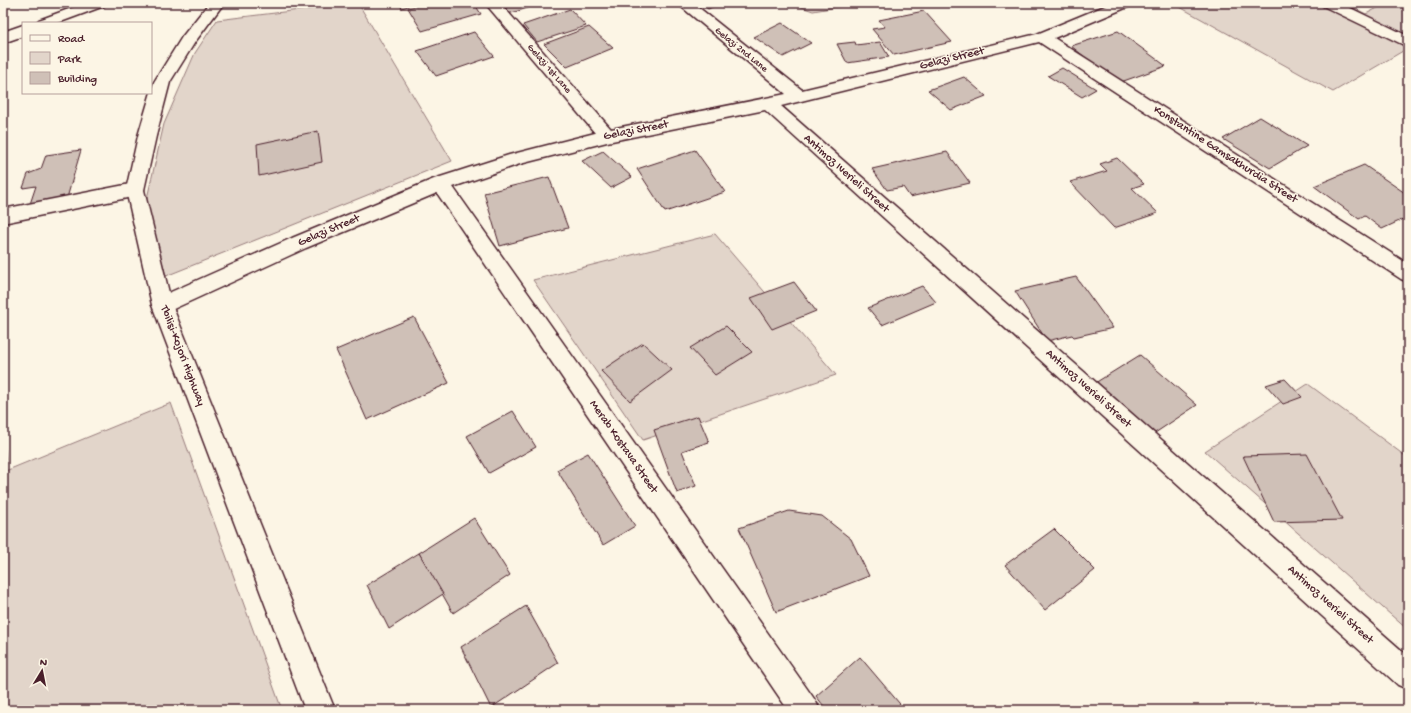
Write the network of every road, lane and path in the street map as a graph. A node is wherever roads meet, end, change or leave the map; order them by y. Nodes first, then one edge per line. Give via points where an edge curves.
1 (99, 3) edge
2 (217, 3) edge
3 (492, 3) edge
4 (684, 3) edge
5 (1126, 3) edge
6 (1328, 3) edge
7 (47, 22) edge
8 (22, 30) edge
9 (1042, 37) junction
10 (3, 38) edge
11 (1408, 42) edge
12 (798, 96) junction
13 (768, 104) junction
14 (607, 136) junction
15 (441, 184) junction
16 (135, 190) junction
17 (3, 216) edge
18 (1408, 274) edge
19 (162, 305) junction
20 (1408, 674) edge
21 (320, 710) edge
22 (805, 710) edge

1 - 7 street
2 - 16 street, Tbilisi-Kojori Highway via 188,40 162,82
3 - 14 street, Gelazi 1st Lane
4 - 12 street, Gelazi 2nd Lane
5 - 9 street, Gelazi Street
6 - 11 street
8 - 10 street
9 - 12 street, Gelazi Street
9 - 18 street, Konstantine Gamsakhurdia Street
12 - 13 street, Gelazi Street
13 - 14 street, Gelazi Street
13 - 20 street, Antimoz Iverieli Street
14 - 15 street, Gelazi Street via 515,159
15 - 19 street, Gelazi Street via 299,243
15 - 22 street, Merab Kostava Street
16 - 17 street
16 - 19 street, Tbilisi-Kojori Highway
19 - 21 street, Tbilisi-Kojori Highway

